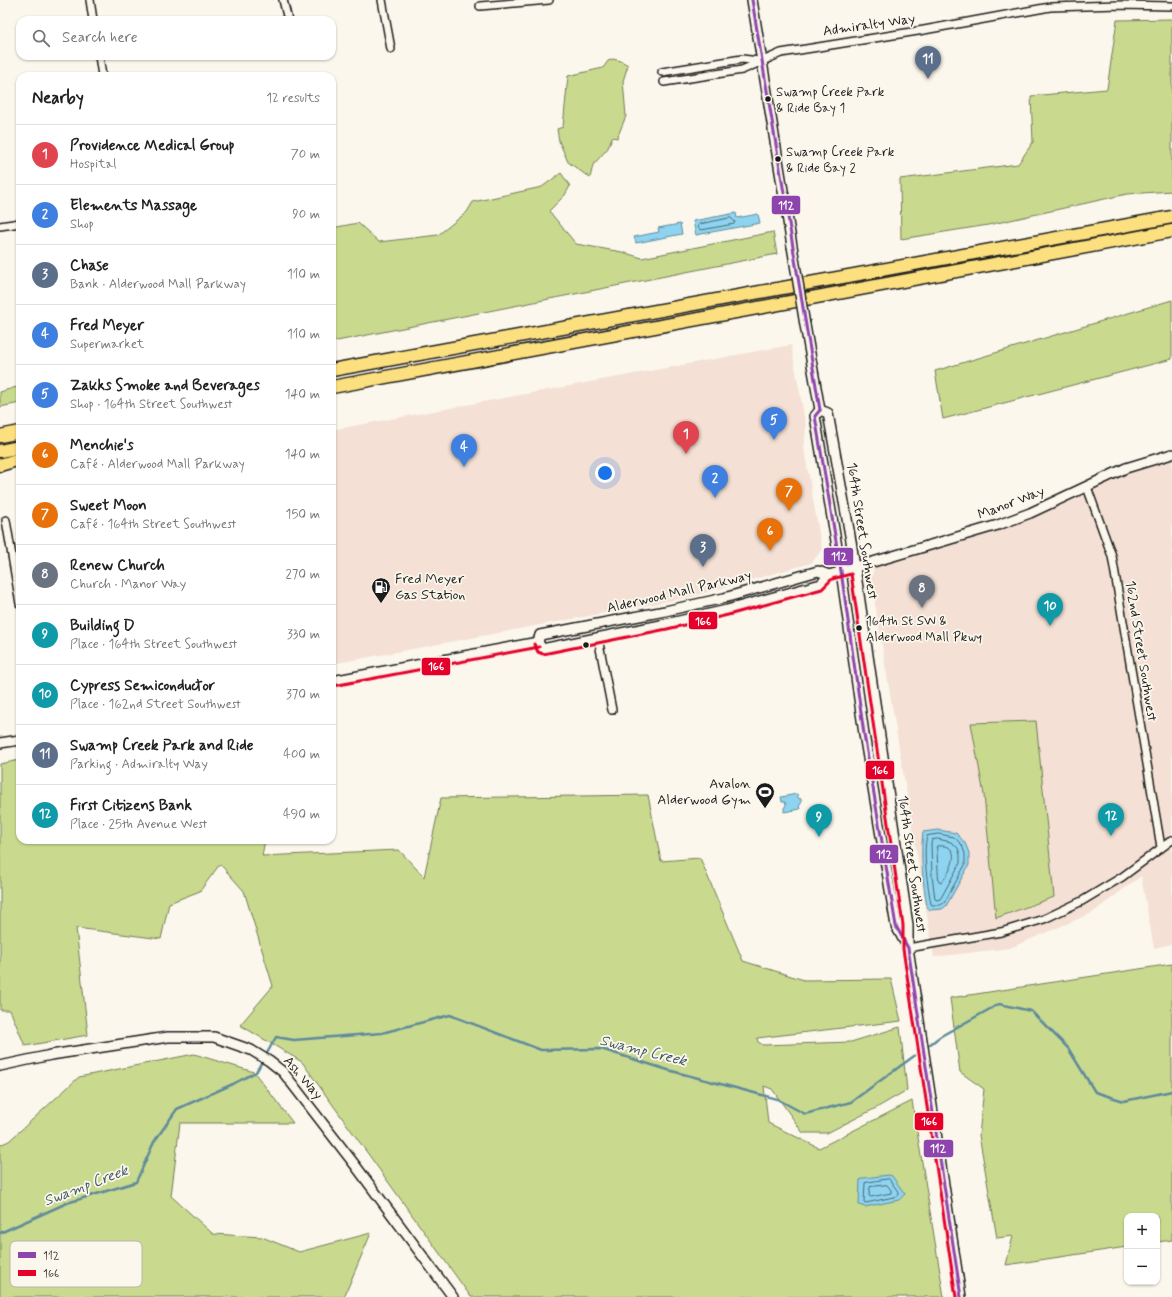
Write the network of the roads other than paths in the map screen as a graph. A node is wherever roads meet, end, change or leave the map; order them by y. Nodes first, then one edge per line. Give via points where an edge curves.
1 (90, 0) edge
2 (283, 0) edge
3 (382, 0) edge
4 (549, 0) edge
5 (752, 0) edge
6 (480, 6) dead end
7 (1172, 6) edge
8 (92, 16) edge
9 (287, 16) edge
10 (391, 49) dead end
11 (100, 60) edge
12 (762, 61) junction
13 (101, 72) edge
14 (662, 72) dead end
15 (664, 82) dead end
16 (1172, 217) edge
17 (16, 224) edge
18 (0, 226) edge
19 (1172, 231) edge
20 (336, 369) edge
21 (336, 386) edge
22 (820, 410) junction
23 (16, 433) edge
24 (0, 436) edge
25 (16, 448) edge
26 (0, 451) edge
27 (1172, 454) edge
28 (16, 460) edge
29 (0, 465) edge
30 (1087, 487) junction
31 (6, 520) dead end
32 (855, 568) junction
33 (841, 571) junction
34 (829, 575) junction
35 (16, 580) edge
36 (598, 638) junction
37 (538, 642) junction
38 (336, 680) edge
39 (612, 710) dead end
40 (16, 741) edge
41 (0, 743) edge
42 (1172, 840) edge
43 (1161, 847) junction
44 (908, 948) junction
45 (0, 1066) edge
46 (453, 1297) edge
47 (961, 1297) edge

1 - 8 street
2 - 9 street
3 - 10 street
4 - 6 street
5 - 12 main road, 164th Street Southwest
7 - 12 street, Admiralty Way via 1050,7 781,53
11 - 13 street
12 - 14 street via 742,59
12 - 15 street, Admiralty Way via 742,70
12 - 22 main road, 164th Street Southwest, bridge
16 - 20 highway
17 - 18 street
19 - 21 highway
22 - 32 main road, 164th Street Southwest via 828,413
22 - 33 main road, 164th Street Southwest via 814,416
23 - 24 highway
25 - 26 highway
27 - 30 main road, Manor Way via 1126,468
28 - 29 highway
30 - 32 main road, Manor Way via 1005,522
30 - 43 street, 162nd Street Southwest via 1112,556
31 - 35 street
32 - 33 main road, Alderwood Mall Parkway
32 - 44 main road, 164th Street Southwest via 908,925
33 - 34 main road, Alderwood Mall Parkway
33 - 44 main road, 164th Street Southwest via 864,734 896,926
34 - 36 main road, Alderwood Mall Parkway via 821,584 807,588 697,617
34 - 37 main road, Alderwood Mall Parkway via 818,571 724,598 540,635
36 - 37 main road, Alderwood Mall Parkway via 542,649
36 - 39 street
37 - 38 main road, Alderwood Mall Parkway
40 - 41 main road
42 - 43 street
43 - 44 street via 1122,877 1082,901 1044,919 1001,932
44 - 47 main road, 164th Street Southwest
45 - 46 main road, Ash Way via 51,1055 168,1037 214,1036 251,1050 283,1072

